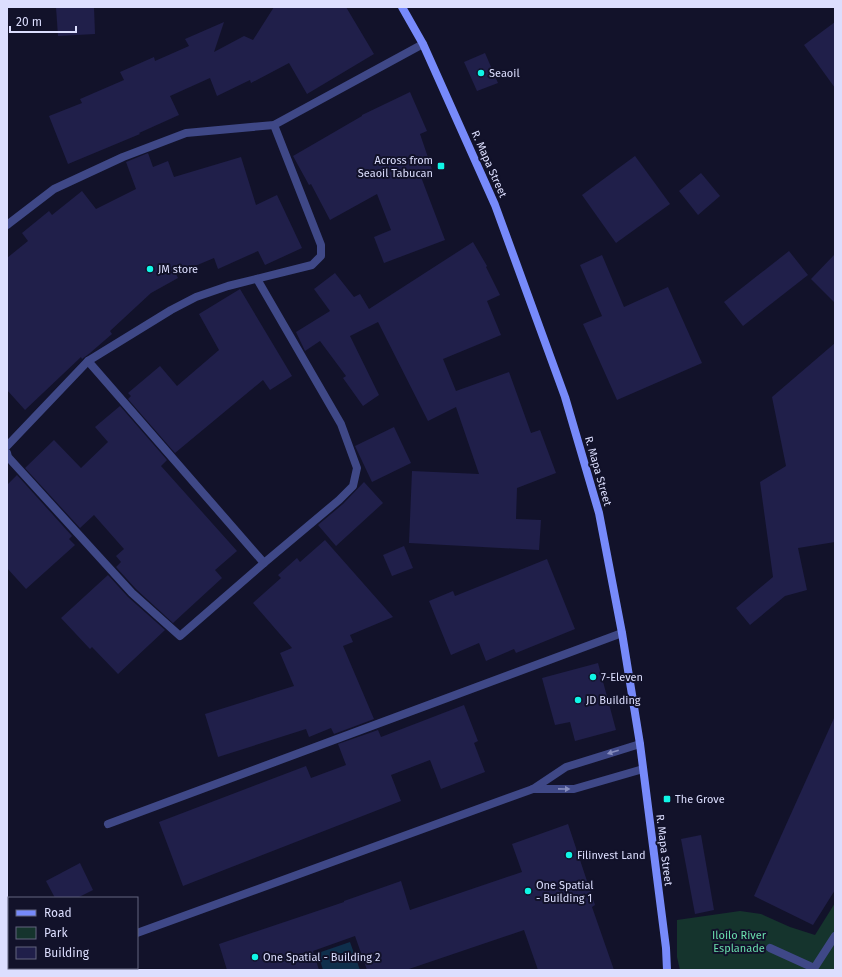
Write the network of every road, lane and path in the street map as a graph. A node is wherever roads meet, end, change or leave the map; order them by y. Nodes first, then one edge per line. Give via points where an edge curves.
1 (402, 7) edge
2 (423, 44) junction
3 (274, 125) junction
4 (7, 225) edge
5 (257, 279) junction
6 (88, 361) junction
7 (7, 446) edge
8 (7, 453) edge
9 (264, 563) junction
10 (622, 633) junction
11 (640, 744) junction
12 (643, 769) junction
13 (533, 789) junction
14 (108, 824) dead end
15 (138, 933) edge
16 (835, 936) edge
17 (770, 948) dead end
18 (814, 969) edge
19 (667, 970) edge

1 - 2 main road, R. Mapa Street
2 - 3 street
2 - 10 main road, R. Mapa Street via 495,205 565,397 599,513
3 - 4 street via 186,133 123,157 54,189
3 - 5 street via 321,245 321,256 312,265
5 - 6 street via 196,297
5 - 9 street via 341,424 357,468 353,486
6 - 7 street
6 - 9 street
8 - 9 street via 132,593 180,636
10 - 11 main road, R. Mapa Street
10 - 14 street
11 - 12 main road, R. Mapa Street
11 -> 13 street via 566,767
13 -> 12 street via 574,789
12 - 19 main road, R. Mapa Street
13 - 15 street
16 - 18 street
17 - 18 street

